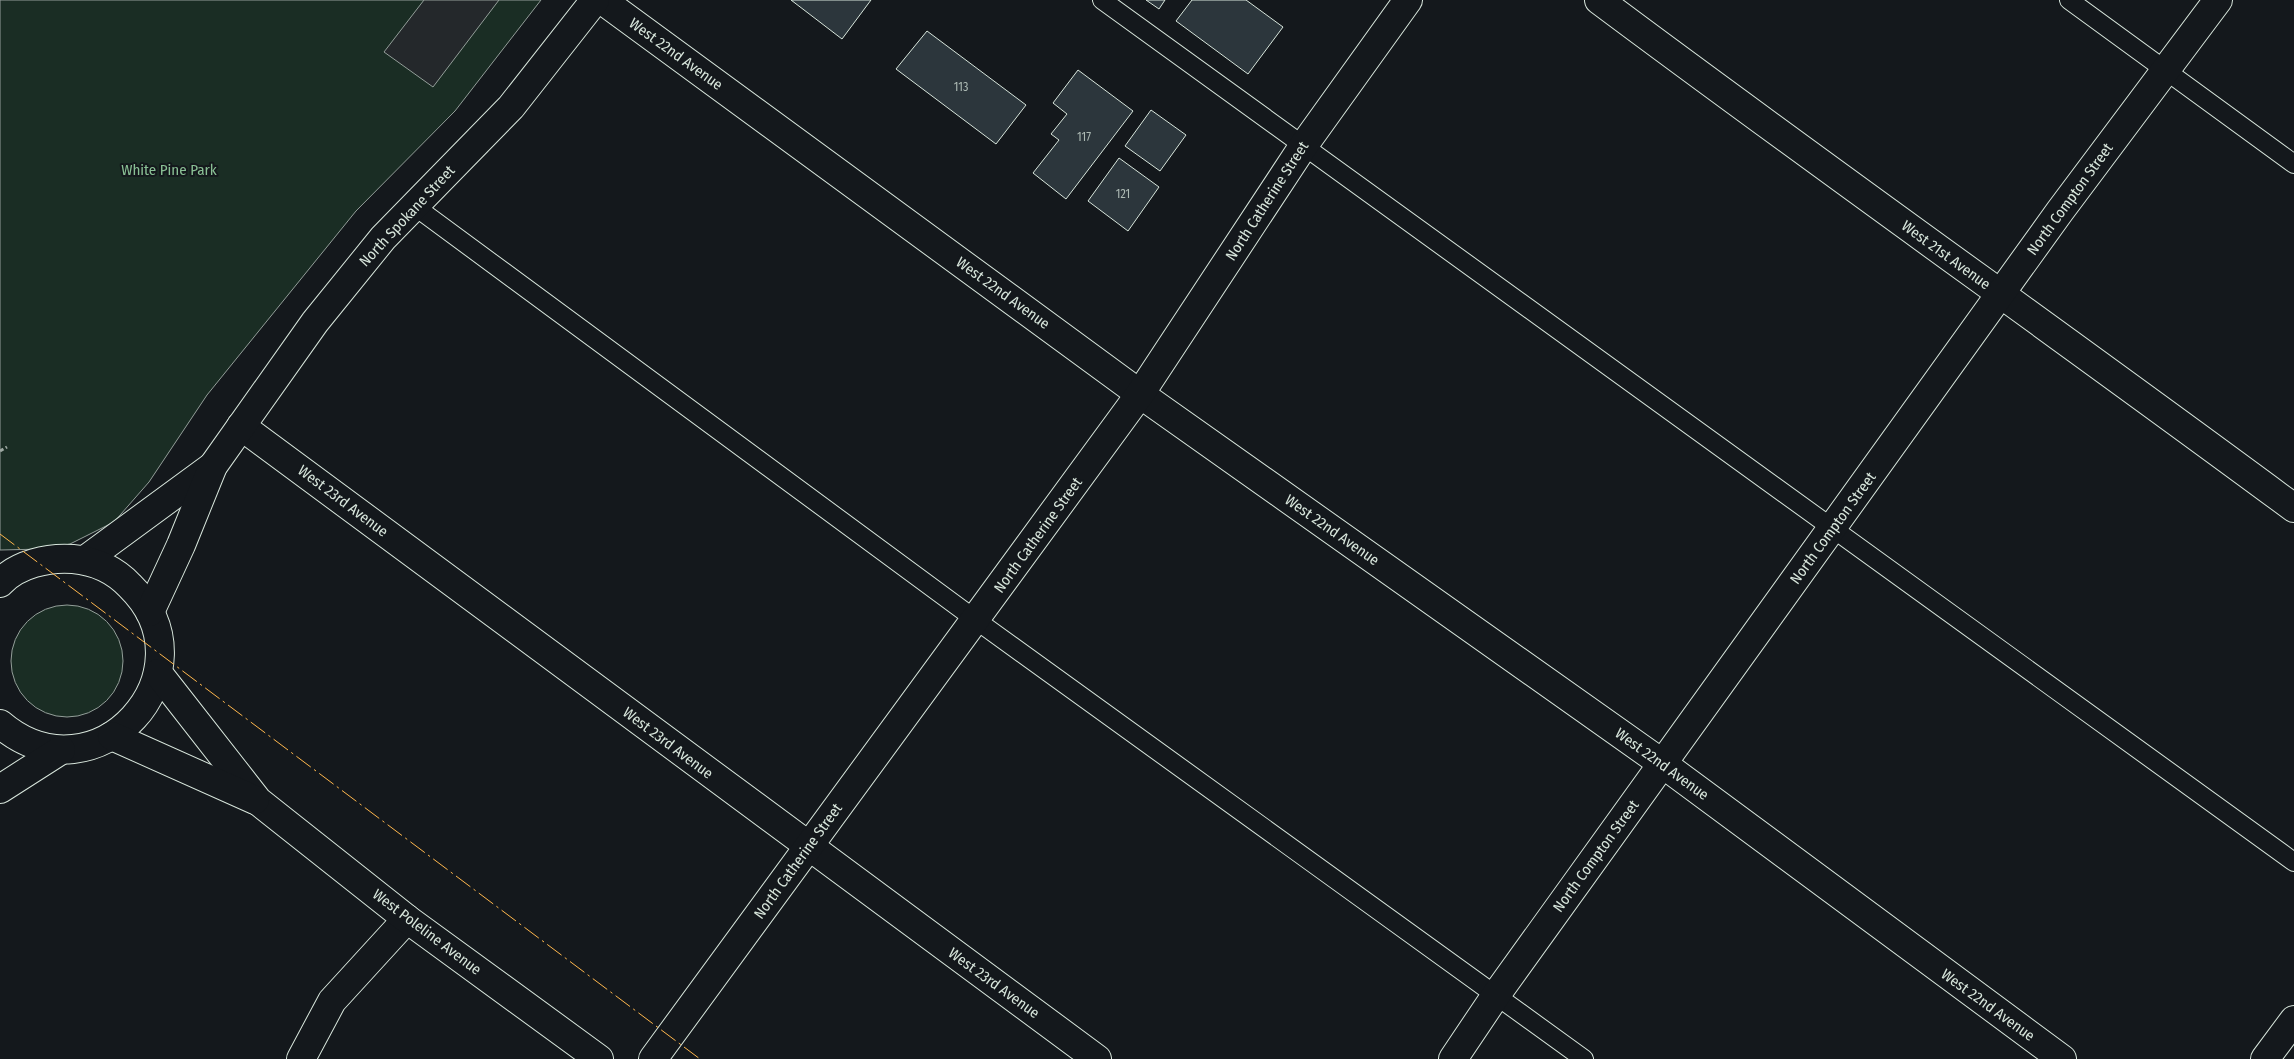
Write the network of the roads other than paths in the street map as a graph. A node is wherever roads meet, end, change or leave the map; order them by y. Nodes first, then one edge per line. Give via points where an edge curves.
1 (595, 0) edge
2 (602, 0) edge
3 (1102, 0) edge
4 (1408, 0) edge
5 (1599, 0) edge
6 (2069, 0) edge
7 (2218, 0) edge
8 (2165, 71) junction
9 (1304, 145) junction
10 (2294, 164) edge
11 (414, 205) junction
12 (2002, 295) junction
13 (1140, 394) junction
14 (241, 426) junction
15 (213, 466) junction
16 (2294, 508) edge
17 (1832, 529) junction
18 (85, 560) junction
19 (0, 563) edge
20 (32, 563) junction
21 (0, 583) edge
22 (150, 612) junction
23 (976, 620) junction
24 (158, 673) junction
25 (0, 724) edge
26 (112, 736) junction
27 (61, 750) junction
28 (1663, 764) junction
29 (0, 789) edge
30 (258, 801) junction
31 (809, 847) junction
32 (2294, 862) edge
33 (407, 919) junction
34 (1496, 995) junction
35 (2294, 1020) edge
36 (301, 1059) edge
37 (598, 1059) edge
38 (653, 1059) edge
39 (1097, 1059) edge
40 (1453, 1059) edge
41 (1584, 1059) edge
42 (2062, 1059) edge
43 (2265, 1059) edge

1 - 11 street, North Spokane Street via 511,107
2 - 13 street, West 22nd Avenue
3 - 9 lane
4 - 9 street, North Catherine Street
5 - 12 street, West 21st Avenue
6 - 8 lane
7 - 8 street, North Compton Street
8 - 10 lane
8 - 12 street, North Compton Street via 2060,211
9 - 13 street, North Catherine Street
9 - 17 lane
11 - 14 street, North Spokane Street via 383,238 316,322
11 - 23 lane
12 - 16 street, West 21st Avenue
12 - 17 street, North Compton Street
13 - 23 street, North Catherine Street
13 - 28 street, West 22nd Avenue
14 - 15 street, North Spokane Street
14 - 31 street, West 23rd Avenue
15 - 18 street, North Spokane Street
15 - 22 street, North Spokane Street
17 - 28 street, North Compton Street
17 - 32 lane
18 - 20 street via 58,558
18 - 22 street via 105,567 123,579 139,594
19 - 20 street
20 - 21 street
22 - 24 street via 159,642
23 - 31 street, North Catherine Street
23 - 34 lane
24 - 26 street via 149,699 133,720
24 - 30 street, West Poleline Avenue
25 - 27 street via 12,734 36,745
26 - 27 street via 88,746
26 - 30 street, West Poleline Avenue
27 - 29 street
28 - 34 street, North Compton Street
28 - 42 street, West 22nd Avenue
30 - 33 street, West Poleline Avenue
31 - 38 street, North Catherine Street
31 - 39 street, West 23rd Avenue
33 - 36 street via 332,1000
33 - 37 street, West Poleline Avenue
34 - 40 street, North Compton Street
34 - 41 lane
35 - 43 street

